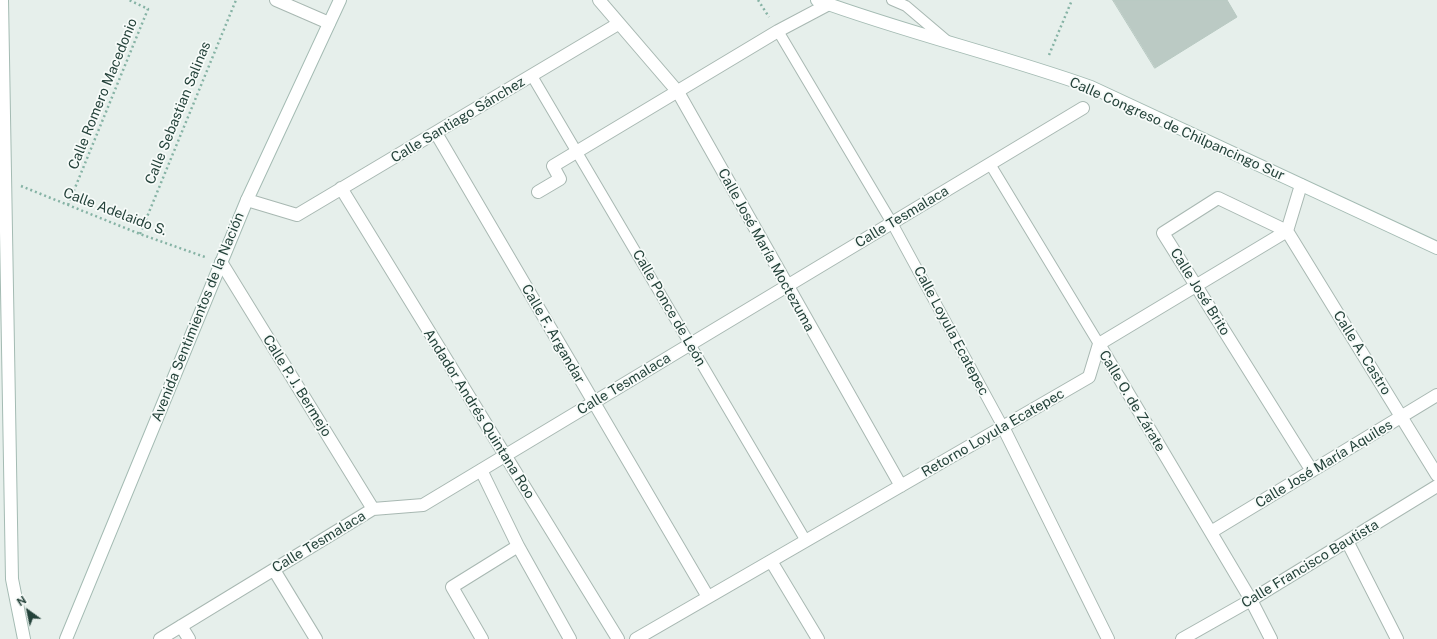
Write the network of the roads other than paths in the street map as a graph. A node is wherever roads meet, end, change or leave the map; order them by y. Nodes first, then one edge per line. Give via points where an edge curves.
1 (2, 0) edge
2 (276, 0) edge
3 (340, 0) edge
4 (598, 0) edge
5 (817, 0) edge
6 (892, 0) edge
7 (829, 4) junction
8 (329, 23) junction
9 (618, 24) junction
10 (778, 31) junction
11 (949, 43) junction
12 (532, 76) junction
13 (678, 92) junction
14 (1083, 108) dead end
15 (436, 133) junction
16 (578, 151) junction
17 (990, 164) junction
18 (1301, 185) junction
19 (341, 188) junction
20 (538, 192) dead end
21 (247, 200) junction
22 (892, 223) junction
23 (1287, 231) junction
24 (1437, 248) edge
25 (221, 262) junction
26 (1197, 285) junction
27 (787, 286) junction
28 (690, 344) junction
29 (1099, 344) junction
30 (1437, 395) edge
31 (594, 402) junction
32 (1402, 416) junction
33 (1003, 427) junction
34 (505, 456) junction
35 (481, 470) junction
36 (1312, 471) junction
37 (1437, 475) edge
38 (901, 486) junction
39 (1437, 486) edge
40 (373, 509) junction
41 (1210, 532) junction
42 (806, 541) junction
43 (1347, 541) junction
44 (518, 546) junction
45 (771, 561) junction
46 (274, 570) junction
47 (708, 597) junction
48 (1251, 600) junction
49 (181, 626) junction
50 (24, 639) edge
51 (66, 639) edge
52 (160, 639) edge
53 (189, 639) edge
54 (316, 639) edge
55 (482, 639) edge
56 (570, 639) edge
57 (618, 639) edge
58 (636, 639) edge
59 (818, 639) edge
60 (1108, 639) edge
61 (1182, 639) edge
62 (1271, 639) edge
63 (1398, 639) edge

1 - 50 street via 12,579
2 - 8 street
3 - 8 street, Avenida Sentimientos de la Nación
4 - 9 street, Calle José María Moctezuma
5 - 7 street, Calle Congreso de Chilpancingo Sur
6 - 11 lane via 906,6
7 - 10 street
7 - 11 street, Calle Congreso de Chilpancingo Sur
8 - 21 street, Avenida Sentimientos de la Nación
9 - 12 street, Calle Santiago Sánchez
9 - 13 street, Calle José María Moctezuma
10 - 13 street
10 - 22 lane, Calle Loyula Ecatepec
11 - 18 street, Calle Congreso de Chilpancingo Sur via 1091,87
12 - 15 street, Calle Santiago Sánchez
12 - 16 lane, Calle Ponce de León
13 - 16 street
13 - 27 street, Calle José María Moctezuma
14 - 17 street, Calle Tesmalaca
15 - 19 street, Calle Santiago Sánchez
15 - 31 street, Calle F. Argandar
16 - 20 street via 553,166 560,179
16 - 28 lane, Calle Ponce de León
17 - 22 street, Calle Tesmalaca
17 - 29 lane, Calle O. de Zárate
18 - 23 street
18 - 24 street, Calle Congreso de Chilpancingo Sur
19 - 21 street, Calle Santiago Sánchez via 297,215
19 - 34 street, Andador Andrés Quintana Roo
21 - 25 street, Avenida Sentimientos de la Nación
22 - 27 street, Calle Tesmalaca
22 - 33 lane, Calle Loyula Ecatepec
23 - 26 street
23 - 26 street, Calle José Brito via 1218,198 1163,234
23 - 32 street, Calle A. Castro
25 - 40 street, Calle P. J. Bermejo
25 - 51 street, Avenida Sentimientos de la Nación
26 - 29 street
26 - 36 street, Calle José Brito
27 - 28 street, Calle Tesmalaca
27 - 38 street, Calle José María Moctezuma
28 - 31 street, Calle Tesmalaca
28 - 42 lane, Calle Ponce de León
29 - 33 street, Retorno Loyula Ecatepec via 1089,377
29 - 41 street, Calle O. de Zárate
30 - 32 street, Calle José María Aquiles
31 - 34 street, Calle Tesmalaca
31 - 47 street, Calle F. Argandar
32 - 36 street, Calle José María Aquiles
32 - 37 street, Calle A. Castro
33 - 38 street, Retorno Loyula Ecatepec
33 - 60 street, Calle Loyula Ecatepec
34 - 35 street, Calle Tesmalaca
34 - 57 street, Andador Andrés Quintana Roo
35 - 40 street, Calle Tesmalaca via 423,505
35 - 44 street
36 - 41 street, Calle José María Aquiles
38 - 42 street, Retorno Loyula Ecatepec
39 - 43 street, Calle Francisco Bautista
40 - 46 street, Calle Tesmalaca
41 - 48 street, Calle O. de Zárate
42 - 45 street, Retorno Loyula Ecatepec
43 - 48 street, Calle Francisco Bautista
43 - 63 street
44 - 55 street via 452,587
44 - 56 street
45 - 47 street, Retorno Loyula Ecatepec
45 - 59 street
46 - 49 street, Calle Tesmalaca
46 - 54 street
47 - 58 street, Retorno Loyula Ecatepec
48 - 61 street, Calle Francisco Bautista
48 - 62 street, Calle O. de Zárate
49 - 52 street, Calle Tesmalaca
49 - 53 street

